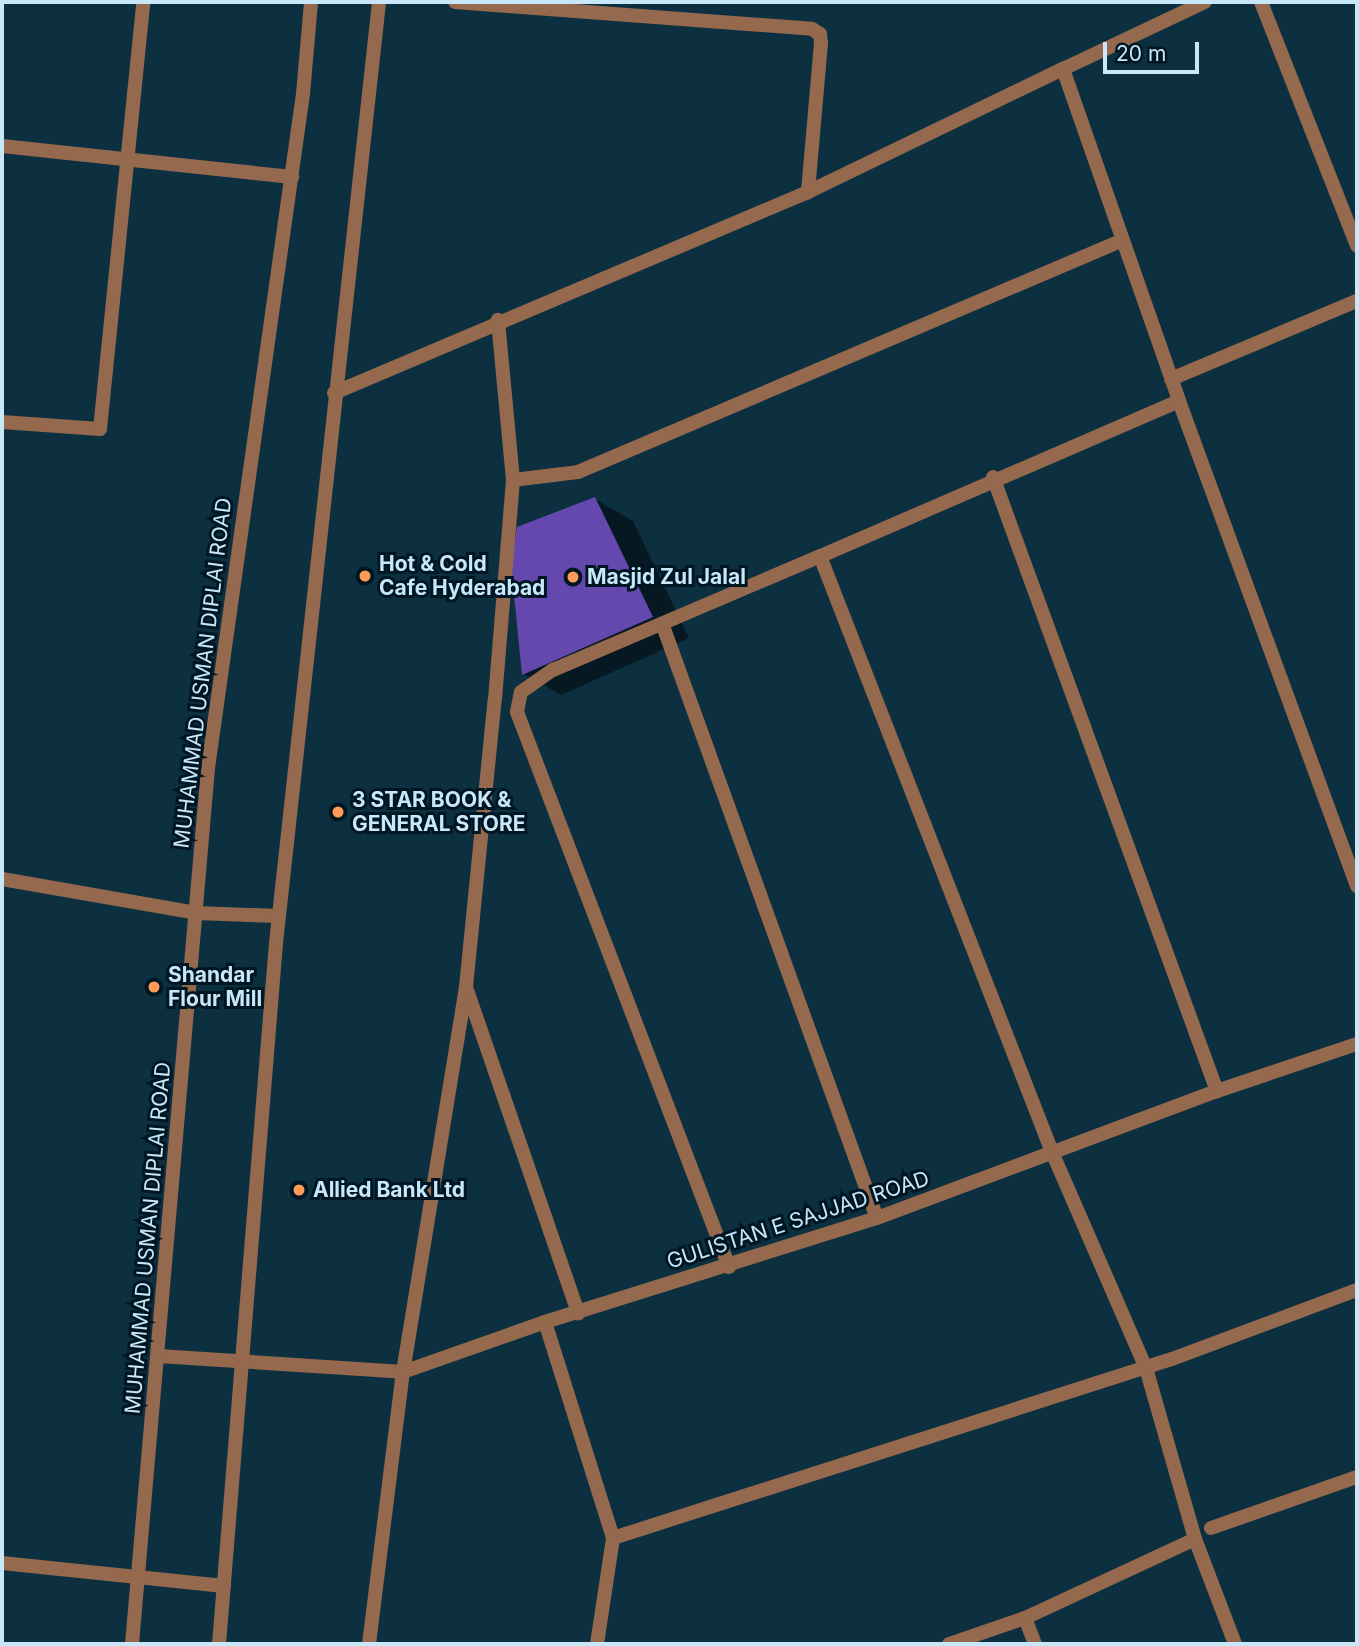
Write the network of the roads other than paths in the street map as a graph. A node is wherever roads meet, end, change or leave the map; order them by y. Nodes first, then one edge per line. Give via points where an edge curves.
1 (143, 2) edge
2 (311, 2) edge
3 (379, 2) edge
4 (455, 2) edge
5 (1205, 2) edge
6 (1261, 2) edge
7 (1063, 69) junction
8 (2, 146) edge
9 (126, 159) junction
10 (292, 177) junction
11 (808, 192) junction
12 (1123, 240) junction
13 (1357, 246) edge
14 (1357, 300) edge
15 (498, 320) junction
16 (1171, 379) junction
17 (334, 393) junction
18 (1178, 401) junction
19 (2, 422) edge
20 (993, 477) junction
21 (513, 480) junction
22 (820, 556) junction
23 (663, 626) junction
24 (2, 879) edge
25 (1357, 886) edge
26 (196, 913) junction
27 (279, 916) junction
28 (467, 988) junction
29 (1357, 1044) edge
30 (1217, 1091) junction
31 (1052, 1152) junction
32 (877, 1218) junction
33 (729, 1267) junction
34 (1357, 1290) edge
35 (578, 1313) junction
36 (545, 1322) junction
37 (158, 1356) junction
38 (239, 1364) junction
39 (1146, 1368) junction
40 (403, 1372) junction
41 (1357, 1476) edge
42 (1211, 1528) dead end
43 (612, 1538) junction
44 (1195, 1539) junction
45 (2, 1563) edge
46 (138, 1577) junction
47 (224, 1586) junction
48 (1025, 1618) junction
49 (132, 1644) edge
50 (219, 1644) edge
51 (369, 1644) edge
52 (597, 1644) edge
53 (949, 1644) edge
54 (1035, 1644) edge
55 (1235, 1644) edge

1 - 9 street
2 - 10 street, MUHAMMAD USMAN DIPLAI ROAD
3 - 17 street
4 - 11 street via 812,29 820,34 821,43
5 - 7 street
6 - 13 street
7 - 11 street
7 - 12 street
8 - 9 street
9 - 10 street
9 - 19 street via 100,429
10 - 26 street, MUHAMMAD USMAN DIPLAI ROAD via 208,768
11 - 15 street
12 - 16 street
12 - 21 street via 578,472
14 - 16 street
15 - 17 street
15 - 21 street
16 - 18 street
17 - 27 street
18 - 20 street
18 - 25 street
20 - 22 street
20 - 30 street
21 - 28 street
22 - 23 street
22 - 31 street
23 - 32 street
23 - 33 street via 536,680 521,692 517,712
24 - 26 street
26 - 27 street
26 - 37 street, MUHAMMAD USMAN DIPLAI ROAD
27 - 38 street
28 - 35 street
28 - 40 street
29 - 30 street, GULISTAN E SAJJAD ROAD
30 - 31 street, GULISTAN E SAJJAD ROAD
31 - 32 street, GULISTAN E SAJJAD ROAD
31 - 39 street
32 - 33 street, GULISTAN E SAJJAD ROAD
33 - 35 street, GULISTAN E SAJJAD ROAD
34 - 39 street
35 - 36 street, GULISTAN E SAJJAD ROAD
36 - 40 street, GULISTAN E SAJJAD ROAD
36 - 43 street
37 - 38 street, GULISTAN E SAJJAD ROAD
37 - 46 street, MUHAMMAD USMAN DIPLAI ROAD
38 - 40 street, GULISTAN E SAJJAD ROAD
38 - 47 street
39 - 43 street
39 - 44 street
40 - 51 street
41 - 42 street
43 - 52 street
44 - 48 street
44 - 55 street
45 - 46 street
46 - 47 street
46 - 49 street, MUHAMMAD USMAN DIPLAI ROAD
47 - 50 street
48 - 53 street
48 - 54 street

